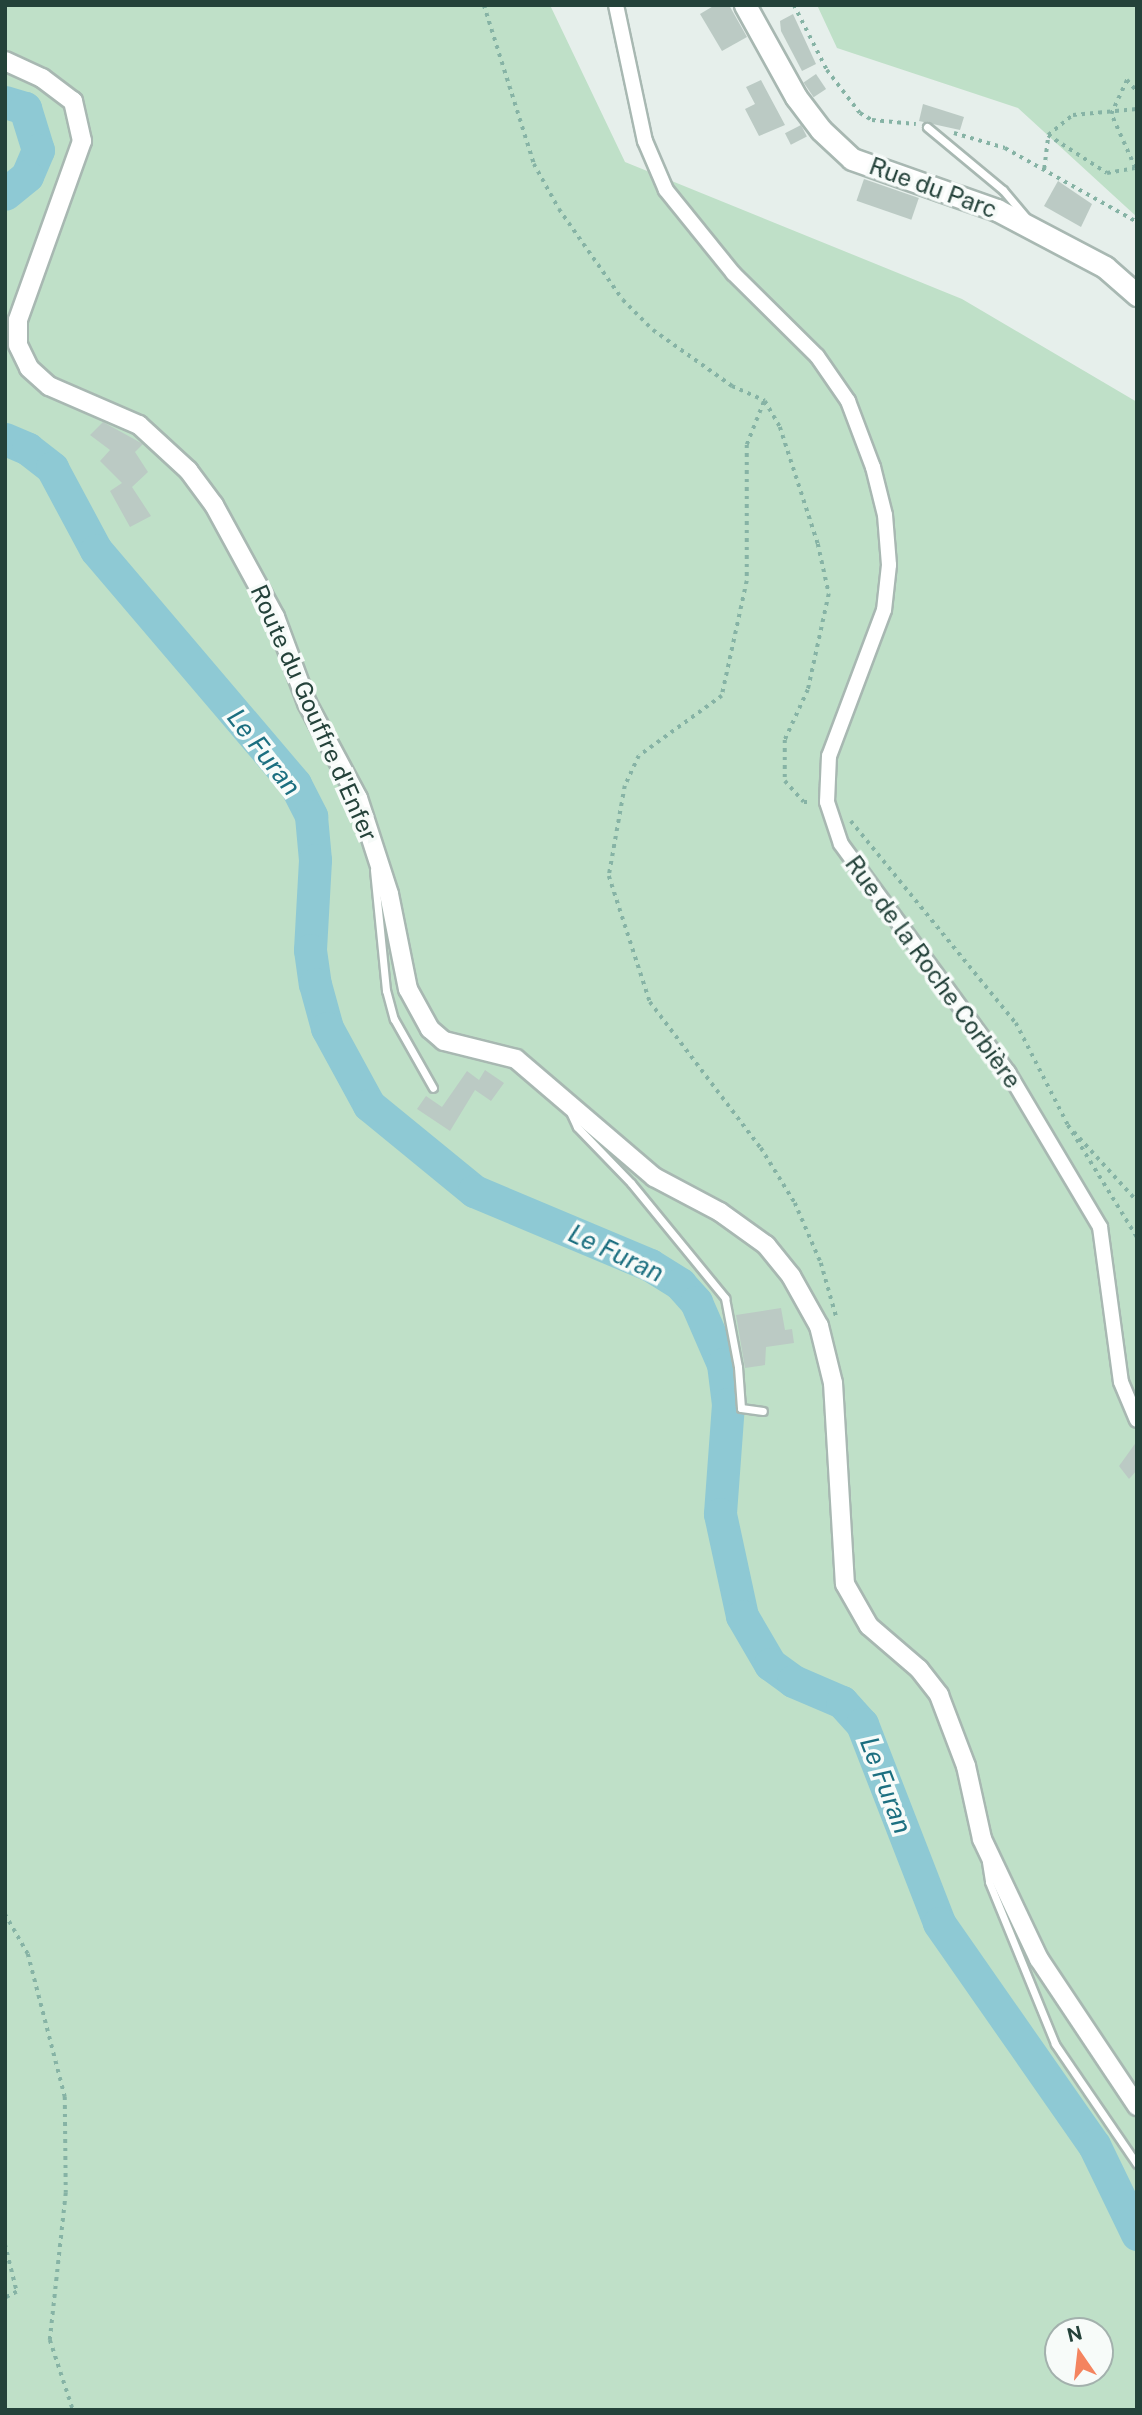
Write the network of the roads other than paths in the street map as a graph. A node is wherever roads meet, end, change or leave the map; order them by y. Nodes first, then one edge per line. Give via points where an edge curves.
1 (616, 5) edge
2 (745, 5) edge
3 (5, 61) edge
4 (927, 127) dead end
5 (1035, 228) junction
6 (1137, 295) edge
7 (374, 843) junction
8 (433, 1088) dead end
9 (567, 1104) junction
10 (763, 1411) dead end
11 (1137, 1419) edge
12 (984, 1844) junction
13 (1137, 2106) edge
14 (1137, 2164) edge

1 - 11 street, Rue de la Roche Corbière via 645,141 666,190 733,273 817,356 848,401 873,467 885,515 889,565 884,610 829,756 827,802 841,844 1008,1072 1100,1227 1121,1382
2 - 5 main road, Rue du Parc via 796,97 821,130 852,159 967,196
3 - 7 street, Route du Gouffre d'Enfer via 42,78 73,101 82,141 18,320 18,345 29,368 49,386 139,425 188,470 214,505 275,617 307,703 358,798
4 - 5 lane via 1003,190
5 - 6 main road, Rue du Parc via 1105,267
7 - 8 lane via 386,990 394,1019
7 - 9 street, Route du Gouffre d'Enfer via 408,989 430,1029 444,1041 516,1059
9 - 10 lane via 577,1127 631,1183 725,1298 741,1408
9 - 12 street, Route du Gouffre d'Enfer via 654,1177 720,1212 766,1245 791,1276 820,1326 833,1383 845,1584 869,1626 919,1669 939,1695 966,1766
12 - 13 street, Route du Gouffre d'Enfer via 1039,1959
12 - 14 lane via 989,1882 1055,2044

